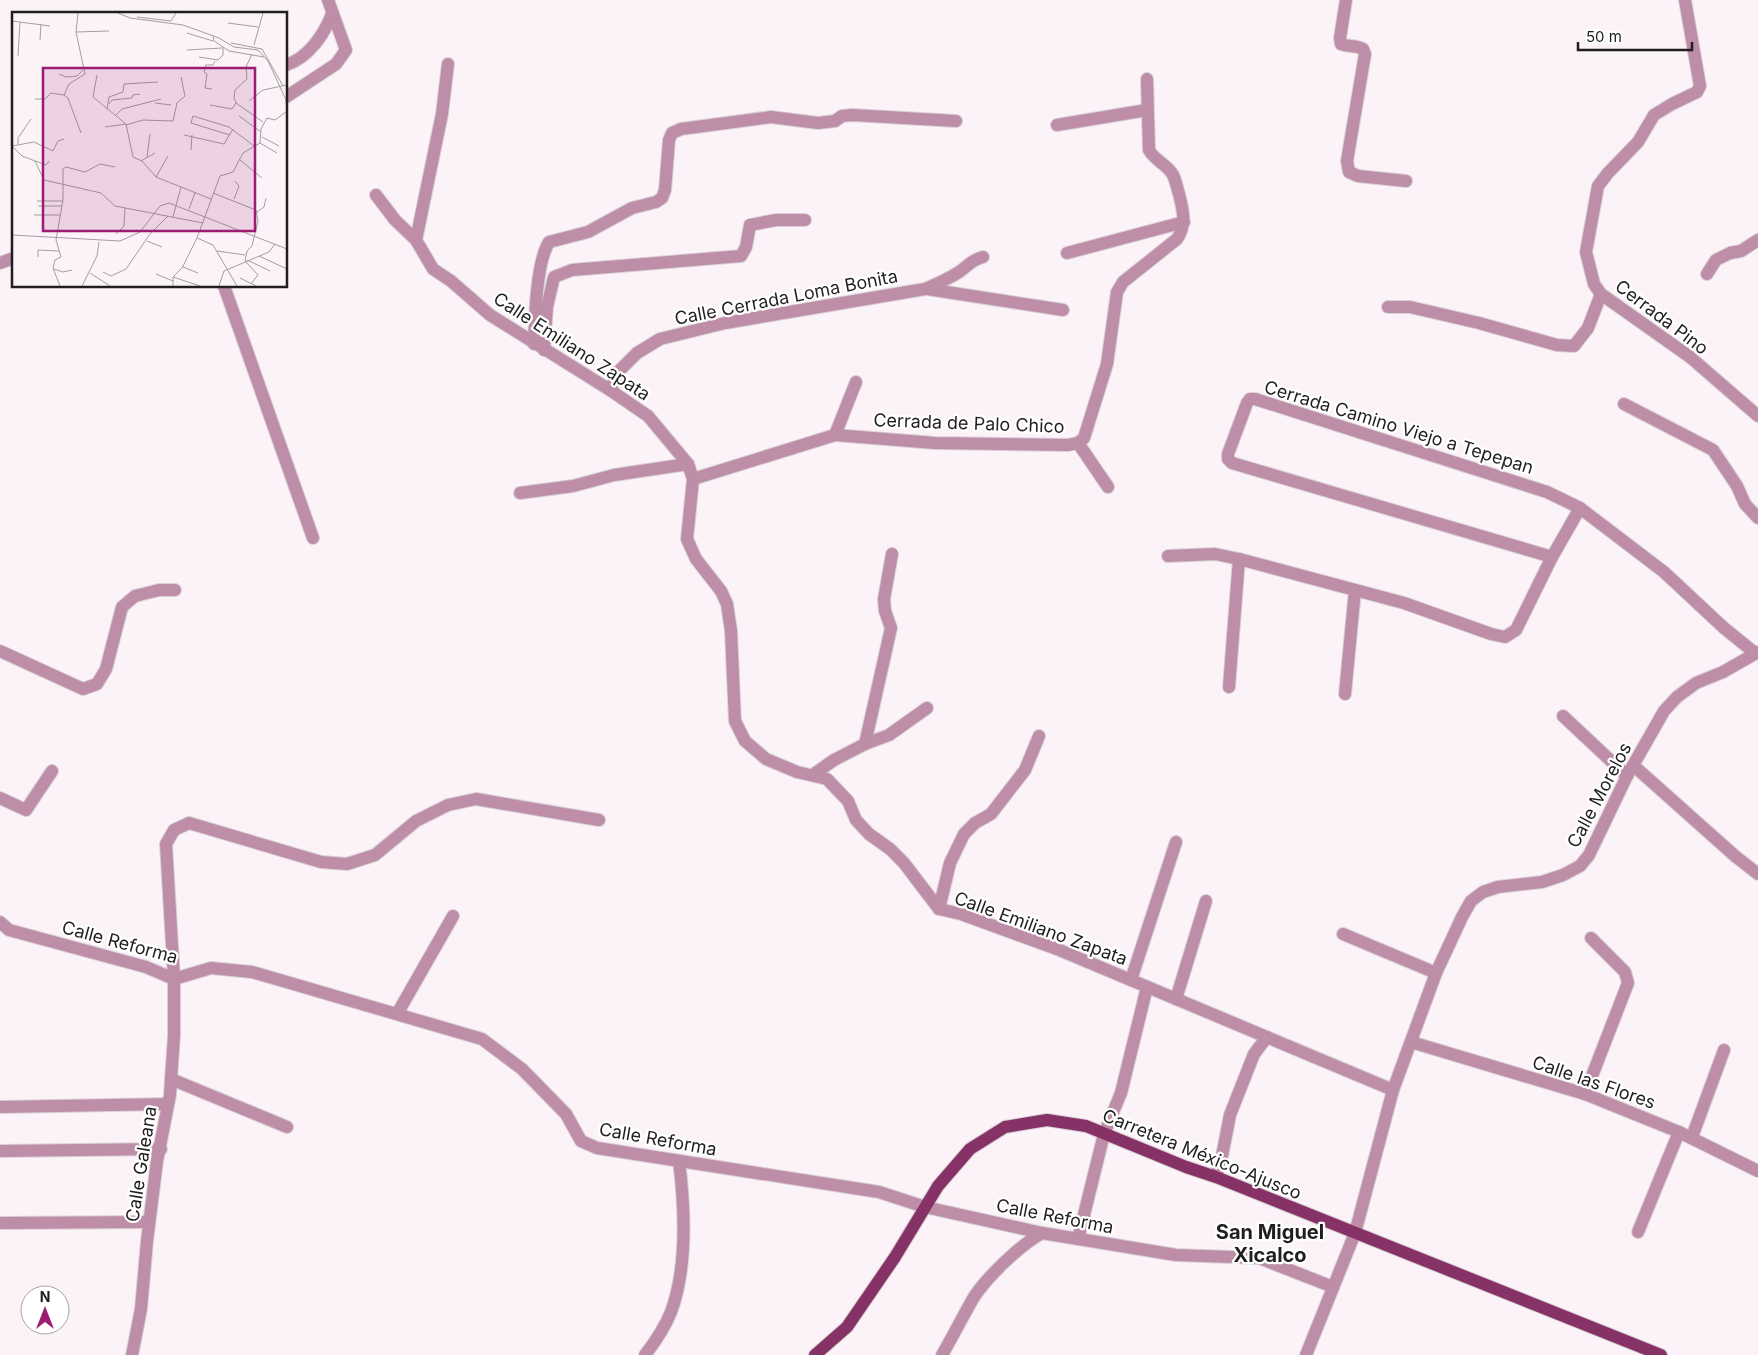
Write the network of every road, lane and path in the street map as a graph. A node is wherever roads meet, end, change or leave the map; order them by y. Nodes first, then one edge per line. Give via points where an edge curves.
1 (328, 0) edge
2 (1346, 0) edge
3 (1684, 2) edge
4 (332, 14) junction
5 (288, 64) edge
6 (448, 64) dead end
7 (1146, 79) dead end
8 (288, 96) edge
9 (1147, 110) junction
10 (956, 121) dead end
11 (1057, 125) dead end
12 (1406, 181) dead end
13 (376, 195) dead end
14 (805, 220) dead end
15 (1184, 222) junction
16 (416, 240) junction
17 (1758, 240) edge
18 (1067, 253) dead end
19 (983, 257) dead end
20 (12, 259) edge
21 (0, 263) edge
22 (1707, 274) dead end
23 (225, 288) edge
24 (925, 289) junction
25 (1601, 294) junction
26 (1388, 307) dead end
27 (1064, 310) dead end
28 (539, 347) junction
29 (856, 382) dead end
30 (610, 390) junction
31 (1624, 404) dead end
32 (1758, 416) edge
33 (835, 435) junction
34 (1078, 444) junction
35 (688, 464) junction
36 (693, 479) junction
37 (1108, 487) dead end
38 (520, 493) dead end
39 (1580, 508) junction
40 (1758, 518) edge
41 (313, 538) dead end
42 (892, 554) dead end
43 (1168, 556) dead end
44 (1552, 557) junction
45 (1239, 559) junction
46 (176, 590) dead end
47 (1356, 590) junction
48 (0, 651) edge
49 (1756, 652) edge
50 (1229, 687) dead end
51 (1345, 694) dead end
52 (927, 708) dead end
53 (1563, 716) dead end
54 (1039, 736) dead end
55 (865, 744) junction
56 (52, 771) dead end
57 (1630, 771) junction
58 (814, 774) junction
59 (0, 798) edge
60 (599, 820) dead end
61 (1176, 842) dead end
62 (1758, 874) edge
63 (1206, 902) dead end
64 (939, 909) junction
65 (453, 916) dead end
66 (0, 922) edge
67 (1342, 934) dead end
68 (1591, 938) dead end
69 (1436, 974) junction
70 (174, 978) junction
71 (1131, 980) junction
72 (1147, 987) junction
73 (1176, 999) junction
74 (397, 1014) junction
75 (1267, 1037) junction
76 (1411, 1042) junction
77 (1724, 1050) dead end
78 (171, 1078) junction
79 (1393, 1090) junction
80 (1585, 1094) junction
81 (168, 1104) junction
82 (0, 1107) edge
83 (288, 1126) dead end
84 (1679, 1132) junction
85 (1104, 1134) junction
86 (1692, 1137) junction
87 (161, 1149) junction
88 (0, 1151) edge
89 (679, 1161) junction
90 (1758, 1171) edge
91 (1216, 1177) junction
92 (925, 1207) junction
93 (0, 1222) edge
94 (149, 1222) junction
95 (1638, 1232) dead end
96 (1042, 1233) junction
97 (1355, 1233) junction
98 (1078, 1239) junction
99 (1333, 1288) junction
100 (132, 1355) edge
101 (645, 1355) edge
102 (815, 1355) edge
103 (942, 1355) edge
104 (1306, 1355) edge
105 (1661, 1355) edge

1 - 4 street
2 - 12 street via 1341,44 1359,46 1365,54 1347,161 1350,172 1358,176
3 - 25 street, Cerrada Pino via 1700,86 1692,96 1654,115 1638,142 1598,186 1586,252 1594,284
4 - 5 street via 326,29 311,48 298,61
4 - 8 street via 346,50 336,64
6 - 16 street via 442,114
7 - 9 street
9 - 11 street
9 - 15 street via 1149,150 1174,176
10 - 28 street via 852,115 818,123 771,117 680,129 672,133 668,140 662,198 632,208 588,232 549,242 536,296
13 - 16 street, Calle Emiliano Zapata
14 - 28 street via 776,220 750,225 746,247 740,256 572,270 554,277
15 - 18 street
15 - 34 street, Cerrada de Palo Chico via 1177,239 1122,282 1117,292 1107,364 1084,438
16 - 28 street, Calle Emiliano Zapata via 433,269 451,280 490,315
17 - 22 street via 1741,251 1716,260
19 - 24 street, Calle Cerrada Loma Bonita via 974,259 961,271
20 - 21 street
23 - 41 street
24 - 27 street
24 - 30 street, Calle Cerrada Loma Bonita via 725,323 660,339 637,353 618,372
25 - 26 street via 1588,328 1574,346 1557,345 1410,306
25 - 32 street, Cerrada Pino via 1690,357
28 - 30 street, Calle Emiliano Zapata
29 - 33 street
30 - 35 street, Calle Emiliano Zapata via 648,416
31 - 40 street via 1714,450 1745,504
33 - 34 street, Cerrada de Palo Chico via 935,443
33 - 36 street, Cerrada de Palo Chico
34 - 37 street
35 - 36 street, Calle Emiliano Zapata
35 - 38 street
36 - 58 street, Calle Emiliano Zapata via 687,539 696,559 727,604 735,721 745,741 766,759 797,772
39 - 44 street
39 - 44 street, Cerrada Camino Viejo a Tepepan via 1548,492 1256,398 1247,402 1228,454 1232,463
39 - 49 street, Cerrada Camino Viejo a Tepepan via 1664,572 1724,628
42 - 55 street via 884,599 891,628
43 - 45 street via 1215,554
44 - 47 street via 1516,630 1506,637
45 - 47 street
45 - 50 street
46 - 48 street via 135,596 122,607 106,669 97,684 83,689
47 - 51 street
49 - 57 street, Calle Morelos via 1677,697 1664,711
52 - 55 street via 889,735
53 - 57 street
54 - 64 street via 1025,770 992,814 975,823 964,834 950,863
55 - 58 street
56 - 59 street via 26,810
57 - 62 street
57 - 69 street, Calle Morelos via 1589,855 1580,866 1542,882 1498,887 1471,901
58 - 64 street, Calle Emiliano Zapata via 827,779 848,801 856,820 904,863
60 - 70 street, Calle Galeana via 476,799 448,805 416,821 375,856 346,864 321,862 189,823 174,830 166,844
61 - 71 street
63 - 73 street
64 - 71 street, Calle Emiliano Zapata via 1048,946
65 - 74 street
66 - 70 street, Calle Reforma via 9,930 146,967
67 - 69 street
68 - 80 street via 1625,972 1628,983
69 - 76 street, Calle Morelos
70 - 74 street, Calle Reforma via 211,968 252,972
70 - 78 street, Calle Galeana
71 - 72 street, Calle Emiliano Zapata
72 - 73 street, Calle Emiliano Zapata
72 - 85 street via 1121,1093
73 - 75 street, Calle Emiliano Zapata
74 - 89 street, Calle Reforma via 482,1039 522,1070 566,1114 581,1141 597,1148
75 - 79 street, Calle Emiliano Zapata
75 - 91 street via 1254,1054 1230,1116
76 - 79 street, Calle Morelos
76 - 80 street, Calle las Flores
77 - 86 street
78 - 81 street, Calle Galeana
78 - 83 street
79 - 97 street, Calle Morelos
80 - 84 street, Calle las Flores
81 - 82 street
81 - 87 street, Calle Galeana
84 - 86 street, Calle las Flores
84 - 95 street
85 - 91 main road, Carretera México-Ajusco
85 - 92 main road, Carretera México-Ajusco via 1086,1126 1047,1120 1005,1127 970,1149 938,1186
85 - 98 street
86 - 90 street, Calle las Flores
87 - 88 street
87 - 94 street, Calle Galeana
89 - 92 street, Calle Reforma via 880,1192
89 - 101 street via 684,1197 680,1281 670,1314
91 - 97 main road, Carretera México-Ajusco
92 - 96 street, Calle Reforma
92 - 102 main road, Carretera México-Ajusco via 847,1327
93 - 94 street
94 - 100 street, Calle Galeana via 141,1309
96 - 98 street, Calle Reforma
96 - 103 street via 1014,1254 975,1296
97 - 99 street, Calle Morelos
97 - 105 main road, Carretera México-Ajusco
98 - 99 street, Calle Reforma via 1176,1255 1259,1258
99 - 104 street, Calle Morelos

